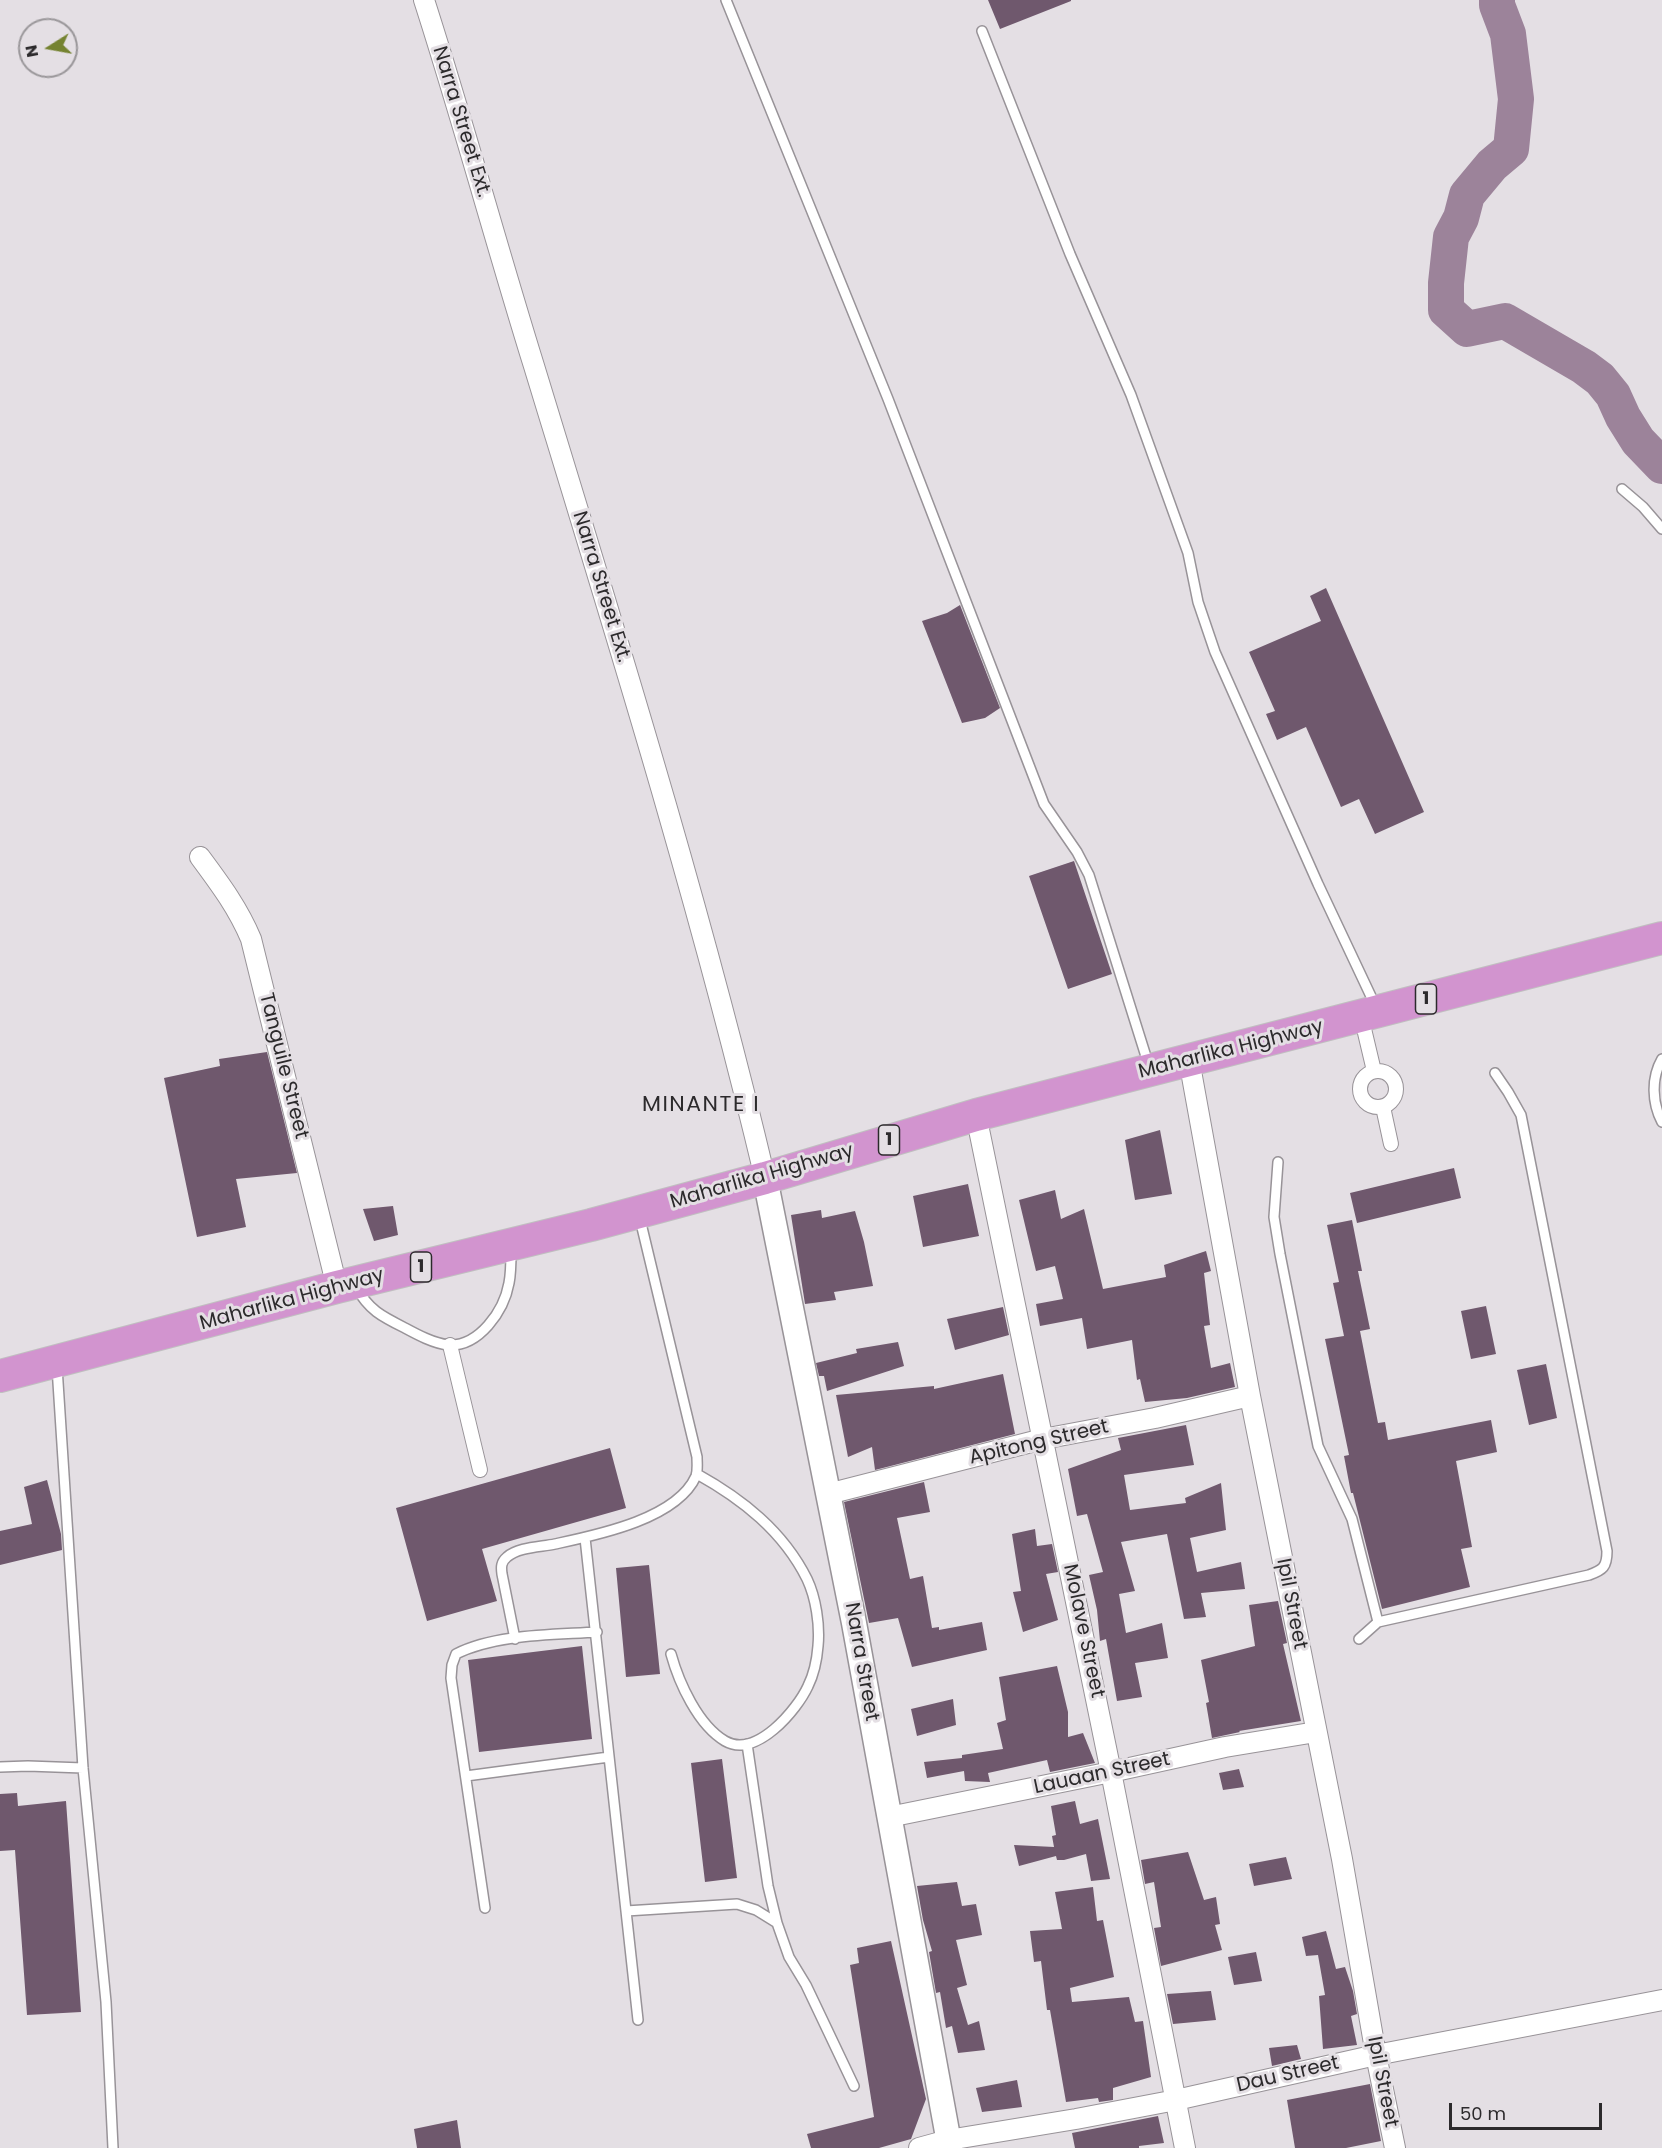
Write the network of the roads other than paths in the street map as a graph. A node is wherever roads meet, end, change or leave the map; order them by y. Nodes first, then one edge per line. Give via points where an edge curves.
1 (424, 0) edge
2 (726, 0) edge
3 (982, 31) dead end
4 (1622, 489) dead end
5 (1662, 529) edge
6 (200, 857) dead end
7 (1662, 938) edge
8 (1370, 1014) junction
9 (1662, 1059) edge
10 (1189, 1060) junction
11 (1150, 1070) junction
12 (1374, 1071) junction
13 (1494, 1074) dead end
14 (1383, 1107) junction
15 (976, 1115) junction
16 (1662, 1122) edge
17 (1391, 1144) dead end
18 (1278, 1162) dead end
19 (765, 1178) junction
20 (639, 1212) junction
21 (512, 1245) junction
22 (346, 1285) junction
23 (450, 1345) junction
24 (56, 1362) junction
25 (0, 1376) edge
26 (1250, 1396) junction
27 (1043, 1439) junction
28 (480, 1470) dead end
29 (697, 1474) junction
30 (828, 1494) junction
31 (585, 1538) junction
32 (1378, 1622) junction
33 (597, 1632) junction
34 (515, 1639) junction
35 (1359, 1639) dead end
36 (671, 1654) dead end
37 (1316, 1732) junction
38 (747, 1744) junction
39 (609, 1757) junction
40 (0, 1767) edge
41 (83, 1768) junction
42 (1112, 1772) junction
43 (466, 1776) junction
44 (889, 1817) junction
45 (485, 1908) dead end
46 (626, 1911) junction
47 (777, 1923) junction
48 (1662, 2000) edge
49 (638, 2020) dead end
50 (1376, 2055) junction
51 (854, 2086) dead end
52 (1176, 2100) junction
53 (949, 2144) edge
54 (113, 2148) edge
55 (919, 2148) edge
56 (1185, 2148) edge
57 (1395, 2148) edge

1 - 19 street, Narra Street Ext. via 657,778 734,1050
2 - 11 lane via 888,399 1044,804 1089,875
3 - 8 lane via 1070,254 1131,395 1188,553 1198,602 1215,652 1318,884
4 - 5 lane
6 - 22 street, Tanguile Street via 229,895 250,939
7 - 8 highway, Maharlika Highway / 1
8 - 10 highway, Maharlika Highway / 1
8 - 12 street
9 - 16 lane via 1654,1091
10 - 11 highway, Maharlika Highway / 1
10 - 26 street, Ipil Street
11 - 15 highway, Maharlika Highway / 1
12 - 14 street via 1388,1073 1396,1085 1394,1097
12 - 14 street via 1362,1079 1360,1093 1367,1104
13 - 32 lane via 1521,1115 1607,1564 1589,1575
14 - 17 street
15 - 19 highway, Maharlika Highway / 1
15 - 27 street, Molave Street
18 - 32 lane via 1274,1217 1318,1446 1352,1519
19 - 20 highway, Maharlika Highway / 1
19 - 30 street, Narra Street
20 - 21 highway, Maharlika Highway / 1
20 - 29 lane via 697,1458
21 - 22 highway, Maharlika Highway / 1
21 - 23 lane via 509,1283 493,1321 470,1339
22 - 23 lane via 380,1314 433,1341
22 - 24 highway, Maharlika Highway / 1
23 - 28 street
24 - 25 highway, Maharlika Highway / 1
24 - 41 lane
26 - 27 street, Apitong Street
26 - 37 street, Ipil Street
27 - 30 street, Apitong Street
27 - 42 street, Molave Street
29 - 31 lane via 669,1506 646,1518
29 - 38 lane via 729,1491 786,1545 807,1579 818,1623 818,1646 808,1686 774,1730
30 - 44 street, Narra Street
31 - 33 lane
31 - 34 lane via 518,1552 504,1559 502,1574
32 - 35 lane
33 - 34 lane
33 - 39 lane
34 - 43 lane via 464,1650 456,1654 452,1665
36 - 38 lane via 692,1705 709,1726 726,1742
37 - 42 street, Lauaan Street
37 - 50 street, Ipil Street
38 - 47 lane
39 - 43 lane
39 - 46 lane
40 - 41 lane
41 - 54 lane via 106,2002
42 - 44 street, Lauaan Street
42 - 52 street, Molave Street
43 - 45 lane
44 - 53 street, Narra Street
46 - 47 lane via 737,1904
46 - 49 lane
47 - 51 lane via 789,1957
48 - 50 street, Dau Street
50 - 52 street, Dau Street
50 - 57 street, Ipil Street
52 - 53 street, Dau Street
52 - 56 street, Molave Street
53 - 55 street, Dau Street

